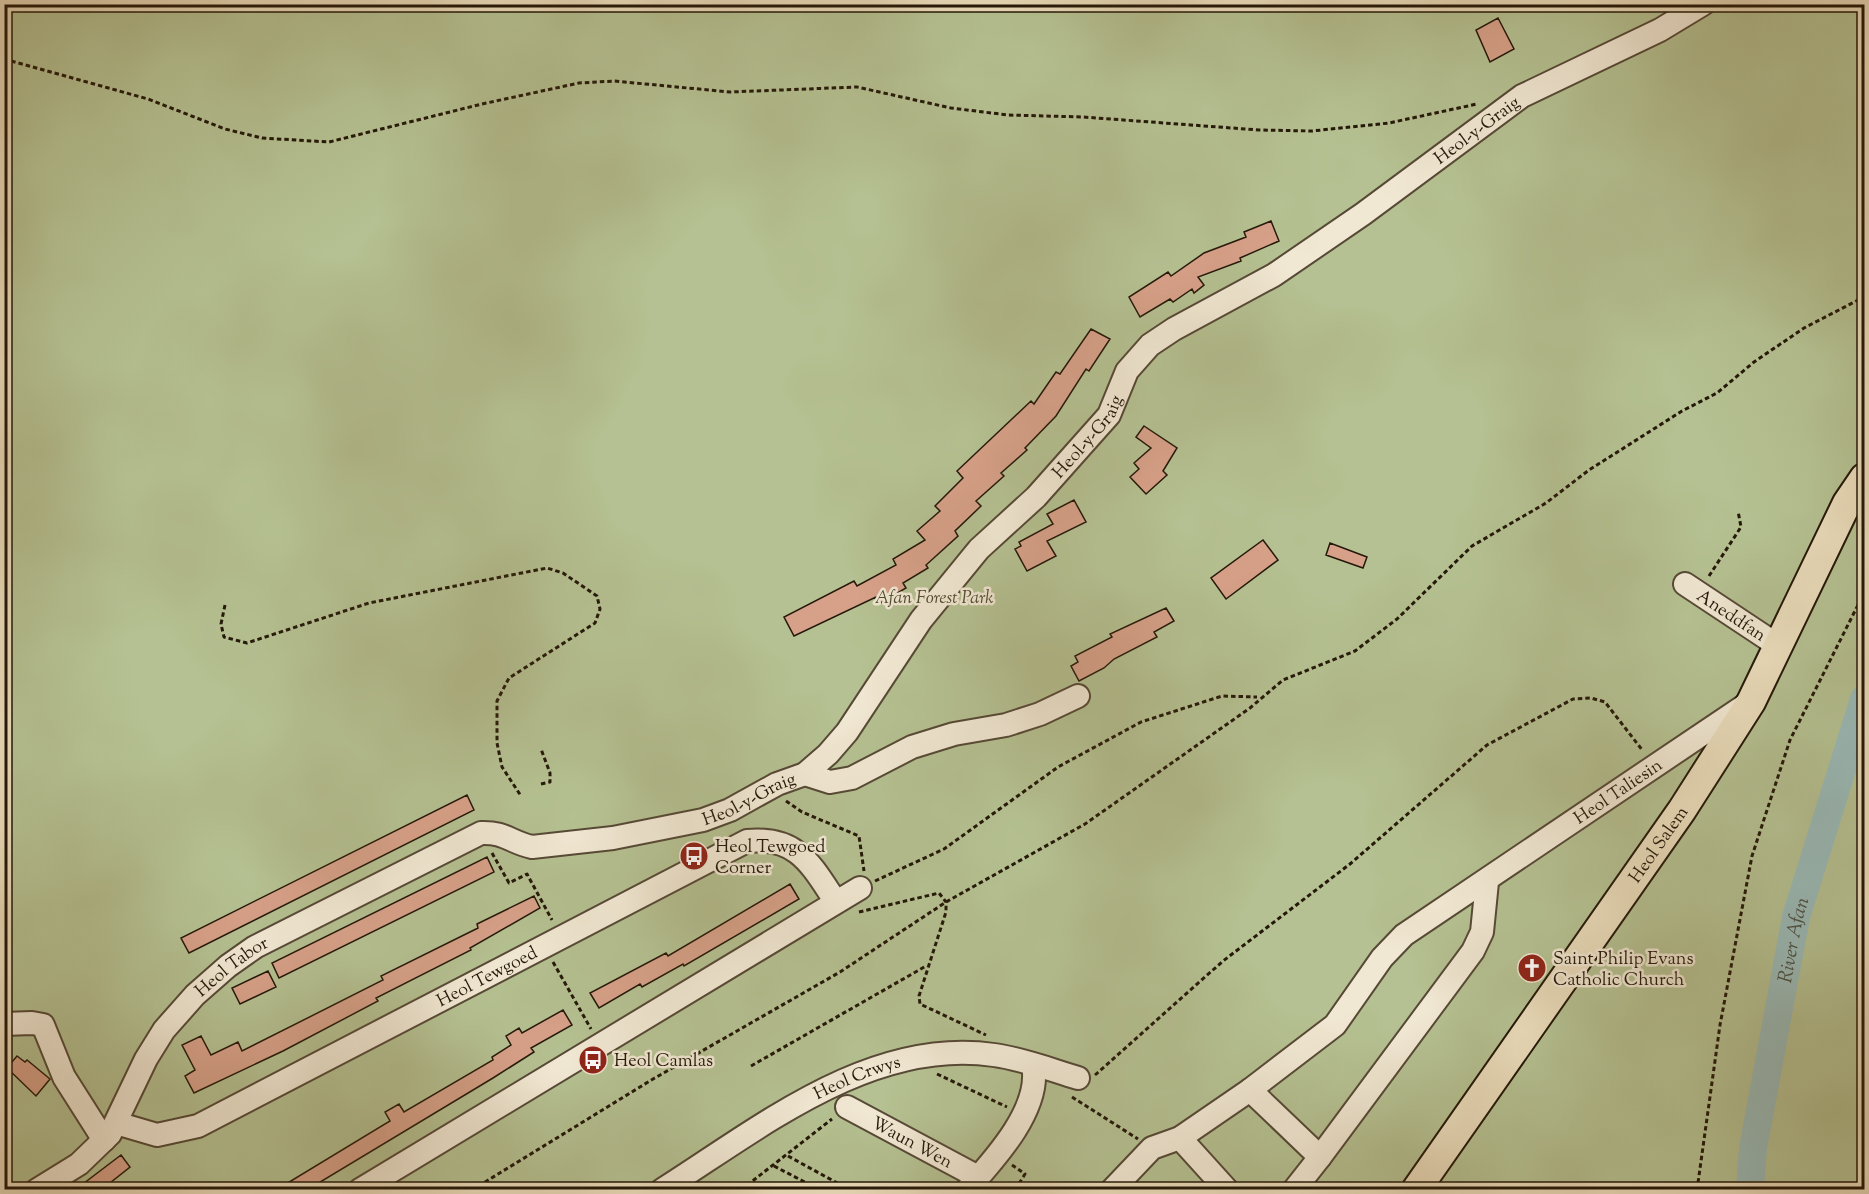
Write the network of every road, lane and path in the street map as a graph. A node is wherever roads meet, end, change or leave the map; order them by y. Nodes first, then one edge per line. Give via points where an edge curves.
1 (1703, 4) edge
2 (4, 59) edge
3 (1482, 103) dead end
4 (1864, 297) edge
5 (1864, 478) edge
6 (1738, 511) dead end
7 (1691, 588) joint
8 (1864, 593) edge
9 (225, 605) dead end
10 (1777, 645) junction
11 (1078, 696) dead end
12 (1257, 697) dead end
13 (1751, 702) junction
14 (541, 749) dead end
15 (1654, 766) junction
16 (805, 774) junction
17 (541, 784) dead end
18 (777, 784) junction
19 (521, 796) dead end
20 (490, 833) junction
21 (1487, 882) junction
22 (860, 888) junction
23 (946, 902) junction
24 (829, 907) junction
25 (553, 942) junction
26 (928, 965) junction
27 (4, 1024) edge
28 (990, 1037) dead end
29 (601, 1046) junction
30 (751, 1066) dead end
31 (933, 1072) dead end
32 (1034, 1072) junction
33 (1081, 1085) junction
34 (1250, 1090) junction
35 (843, 1110) joint
36 (1023, 1113) junction
37 (110, 1131) junction
38 (1180, 1138) junction
39 (1152, 1148) junction
40 (788, 1156) junction
41 (1320, 1157) junction
42 (774, 1166) junction
43 (1024, 1174) dead end
44 (973, 1183) edge
45 (1225, 1189) edge
46 (37, 1190) edge
47 (360, 1190) edge
48 (472, 1190) edge
49 (662, 1190) edge
50 (741, 1190) edge
51 (819, 1190) edge
52 (850, 1190) edge
53 (1015, 1190) edge
54 (1112, 1190) edge
55 (1294, 1190) edge
56 (1416, 1190) edge
57 (1697, 1190) edge

1 - 16 street, Heol-y-Graig via 1660,30 1522,96 1274,275 1150,345 1127,371 1109,415 1036,497 979,549 921,620 847,732
2 - 3 path via 129,93 225,129 253,136 329,142 579,83 614,81 730,92 857,87 951,108 1008,115 1259,130 1312,131 1389,123
4 - 23 path via 1804,328 1717,393 1682,411 1589,470 1546,503 1472,546 1396,619 1354,651 1283,680 1250,708 1085,824
5 - 10 main road, Heol Salem via 1847,503
6 - 7 path via 1742,527
7 - 10 street, Aneddfan
8 - 57 path via 1790,740 1752,856 1720,1025
9 - 19 path via 221,624 225,637 247,643 369,603 546,568 563,573 597,596 600,609 595,623 509,678 497,701 496,743 502,767
10 - 13 main road, Heol Salem
11 - 16 street via 1006,725 954,734 912,747 852,778 830,782
12 - 22 path via 1222,696 1141,722 1058,767 944,849
13 - 15 street, Heol Taliesin
13 - 56 main road, Heol Salem via 1682,810
14 - 17 path via 550,773 550,782
15 - 21 street, Heol Taliesin
15 - 33 path via 1605,702 1573,699 1532,719 1487,746
16 - 18 street, Heol-y-Graig
18 - 20 street, Heol-y-Graig via 703,820 613,838 532,847
18 - 22 path via 785,801 802,812 859,836 865,867
20 - 25 path via 509,883 527,874
20 - 37 street, Heol Tabor via 255,947 228,966 164,1030
21 - 34 street, Heol Taliesin via 1404,935 1335,1024
21 - 41 street via 1482,932 1473,951
22 - 24 street
23 - 24 path via 939,894 850,914
23 - 26 path
23 - 48 path via 840,972 652,1079
24 - 25 street, Heol Tewgoed via 809,863 798,852 782,842 747,841
24 - 29 street
25 - 29 path
25 - 37 street, Heol Tewgoed via 198,1126 157,1136
26 - 28 path via 920,1004
26 - 30 path
27 - 37 street via 43,1025 64,1077
29 - 47 street
31 - 36 path via 963,1089
32 - 33 street, Heol Crwys
32 - 33 path
32 - 36 street, Waun Wen
32 - 49 street, Heol Crwys via 993,1055 957,1053 912,1059 855,1074 823,1089
33 - 39 path
34 - 38 street, Heol Taliesin
34 - 41 street
35 - 40 path
35 - 44 street, Waun Wen
36 - 44 street, Waun Wen via 1011,1137
37 - 46 street, Heol Tabor via 79,1164
38 - 39 street, Heol Taliesin
38 - 45 street
39 - 54 street
40 - 42 path
40 - 52 path
41 - 55 street
42 - 50 path
42 - 51 path
43 - 53 path

